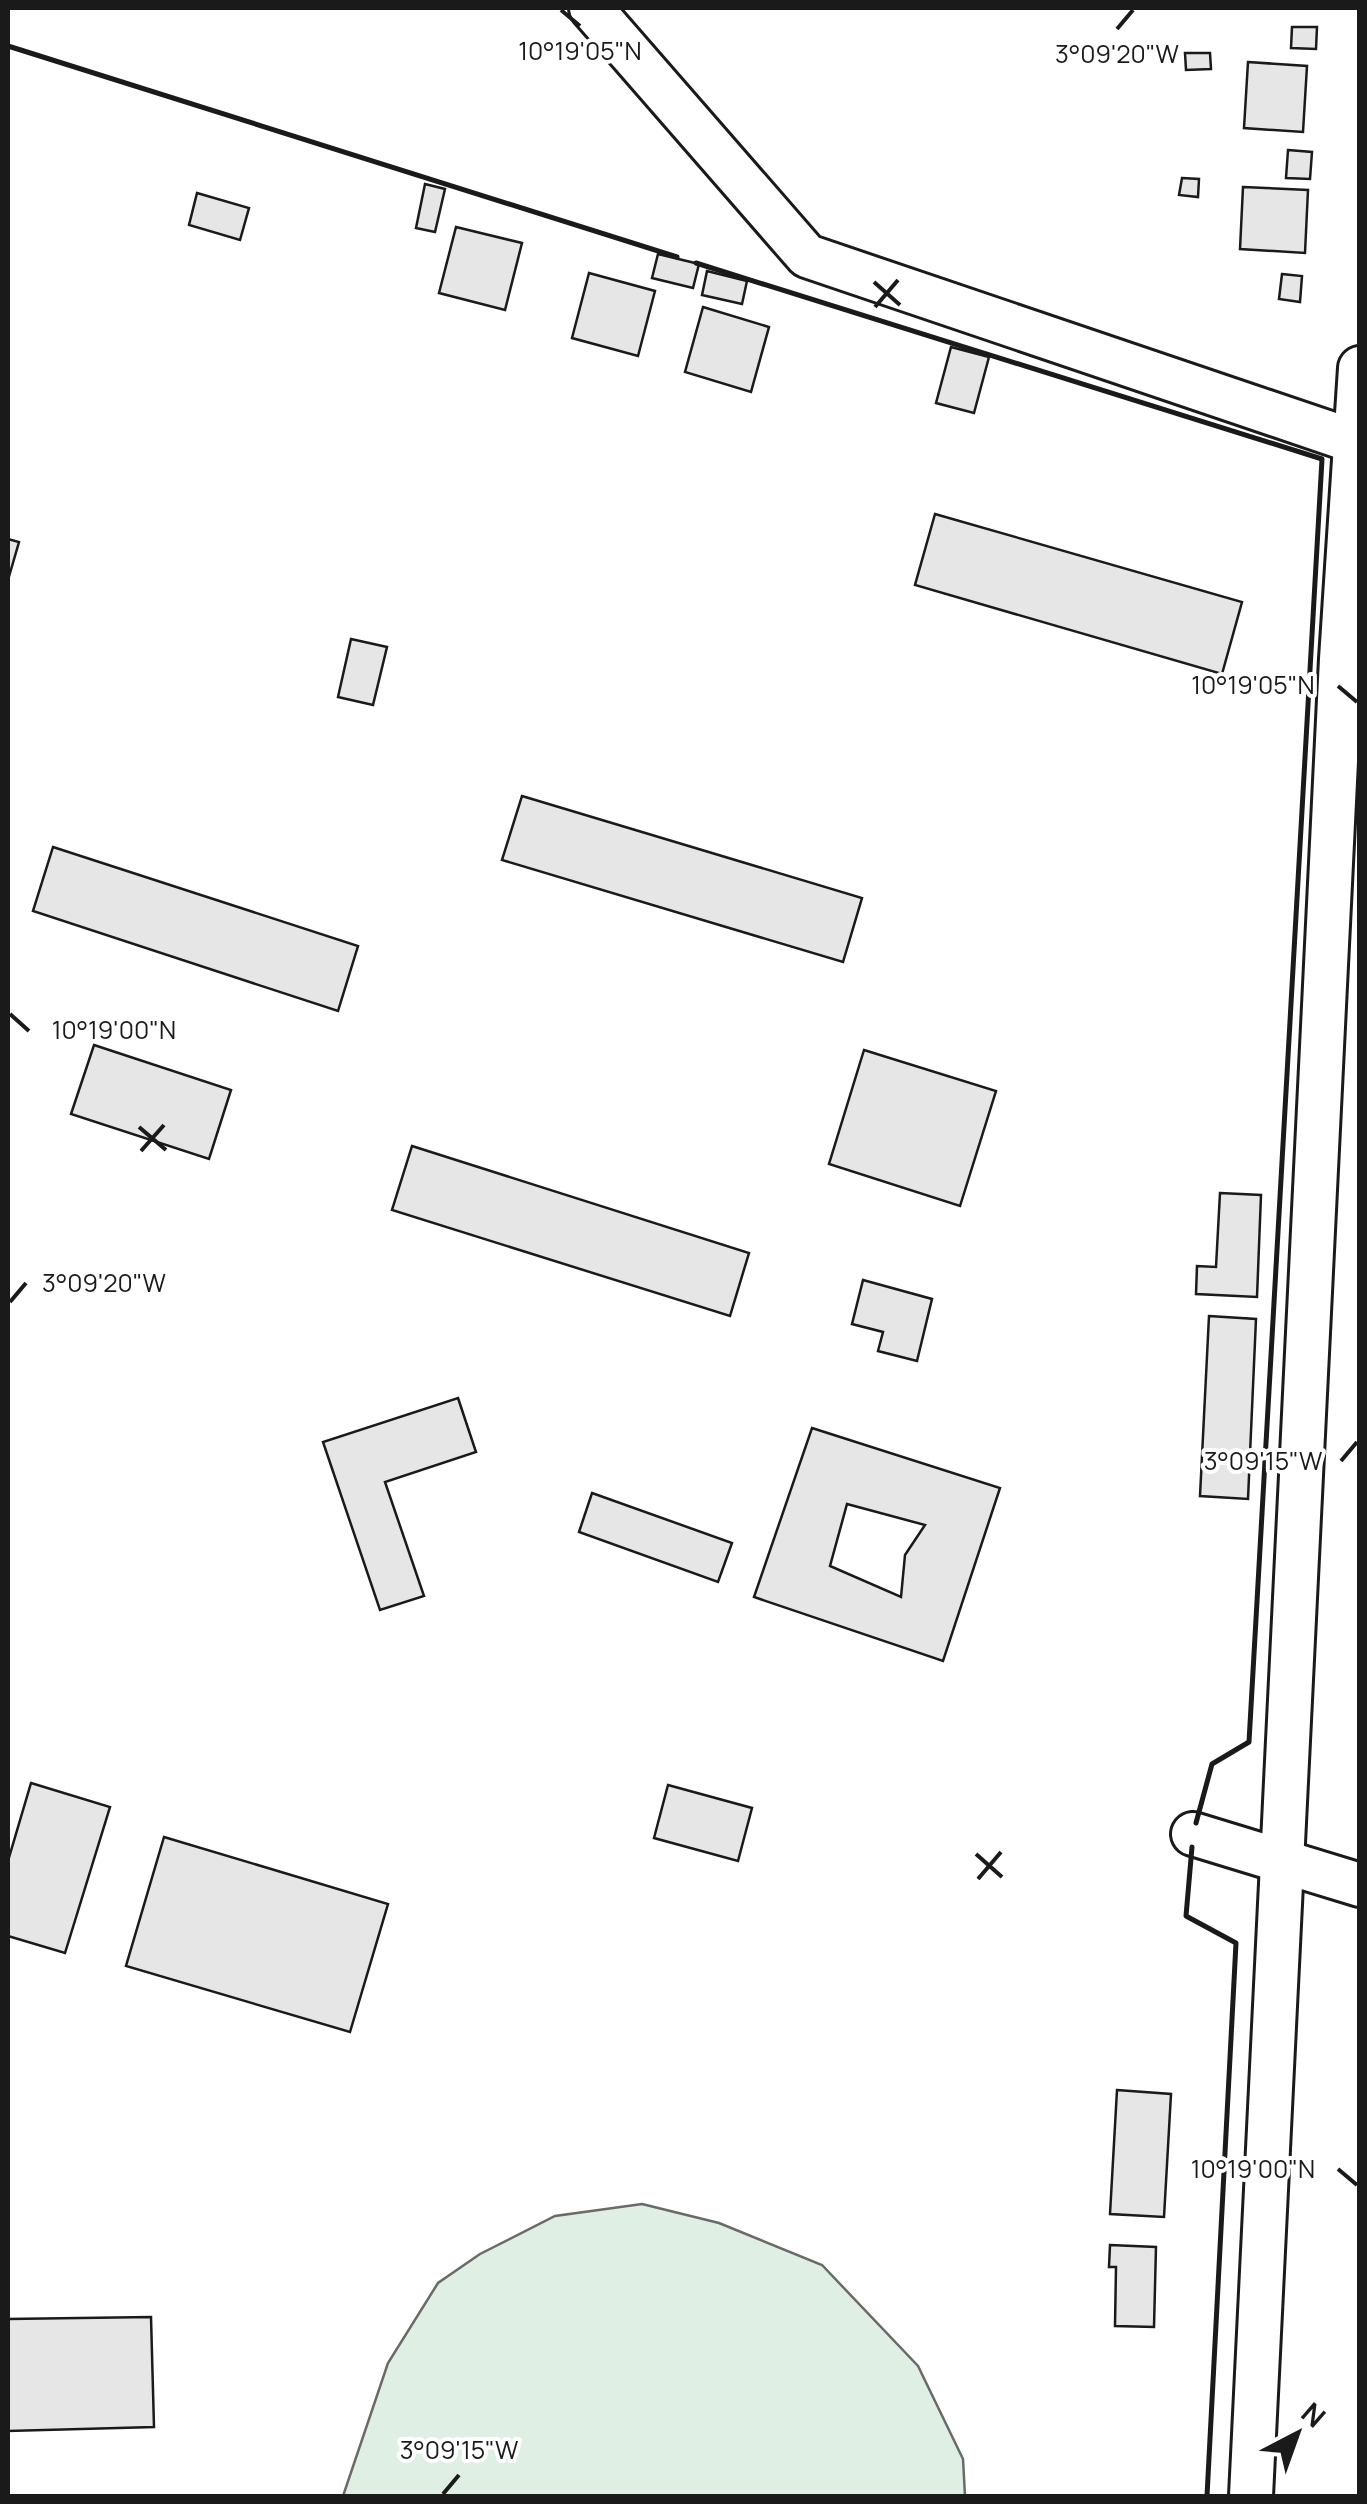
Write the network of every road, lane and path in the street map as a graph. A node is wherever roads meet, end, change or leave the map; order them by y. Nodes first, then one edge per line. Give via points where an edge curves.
1 (590, 8) edge
2 (1360, 368) edge
3 (1353, 440) junction
4 (1193, 1834) dead end
5 (1280, 1861) junction
6 (1360, 1885) edge
7 (1251, 2496) edge

1 - 3 street via 807,256
2 - 3 street
3 - 5 street
4 - 5 street
5 - 6 street
5 - 7 street

